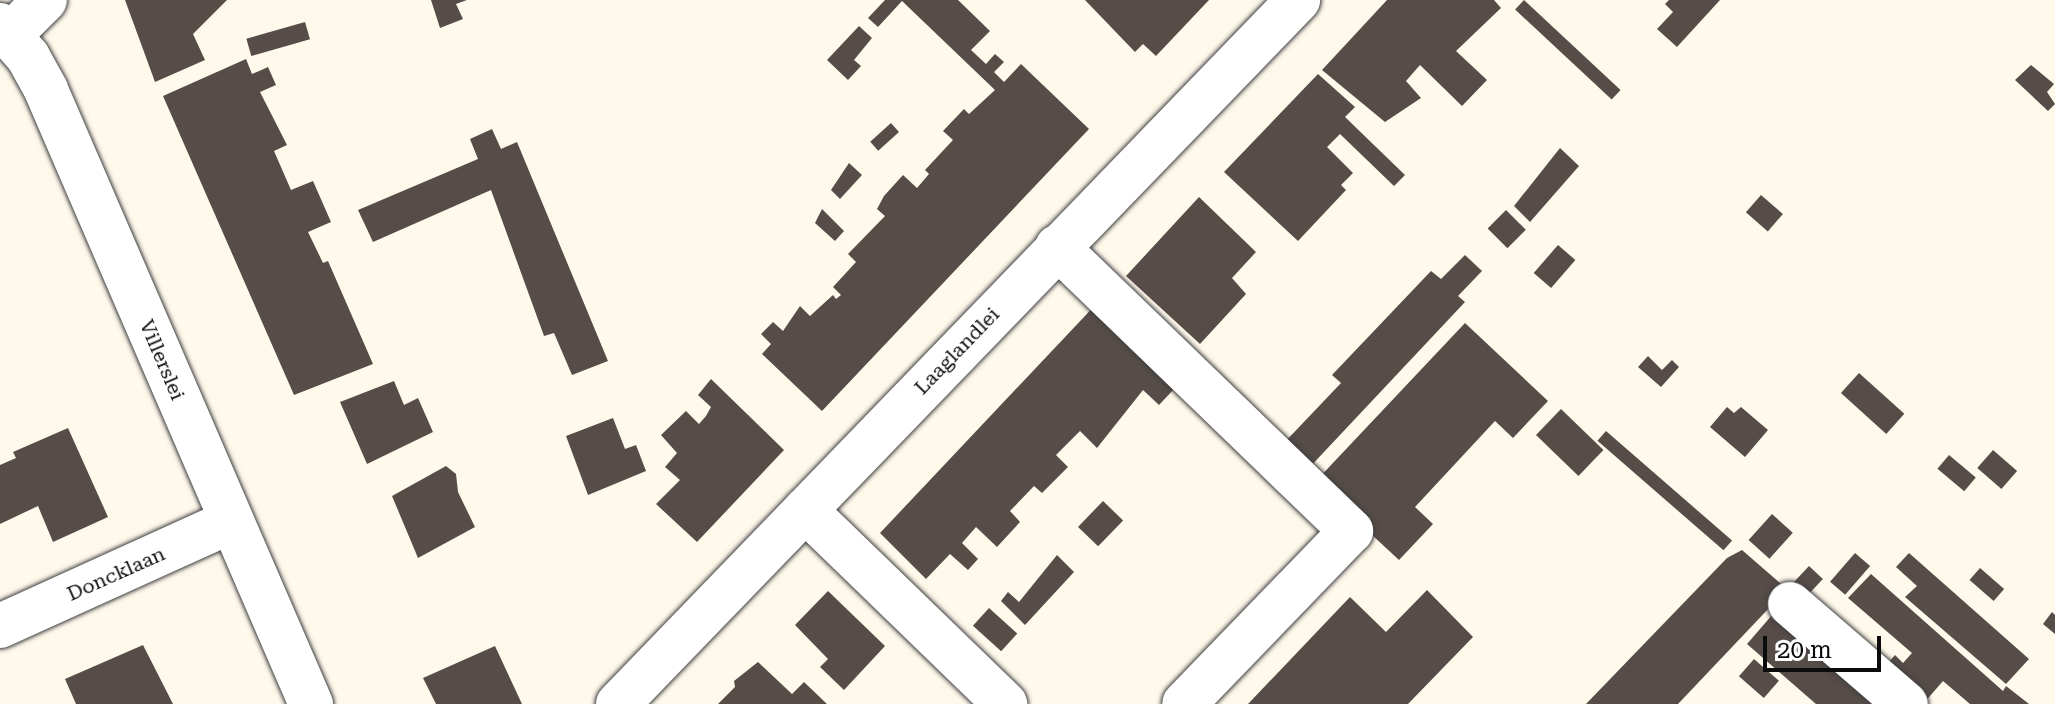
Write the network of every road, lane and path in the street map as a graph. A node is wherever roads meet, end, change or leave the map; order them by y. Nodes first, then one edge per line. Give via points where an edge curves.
1 (45, 0) edge
2 (1298, 0) edge
3 (6, 30) edge
4 (1057, 247) junction
5 (805, 510) junction
6 (231, 521) junction
7 (1790, 604) dead end
8 (0, 626) edge
9 (311, 704) edge
10 (618, 704) edge
11 (1005, 704) edge
12 (1184, 704) edge
13 (1906, 704) edge

1 - 3 street
2 - 4 street, Laaglandlei
3 - 6 street, Villerslei via 46,90
4 - 5 street, Laaglandlei
4 - 12 street via 1351,531
5 - 10 street, Laaglandlei
5 - 11 street
6 - 8 street, Doncklaan
6 - 9 street, Villerslei
7 - 13 street

